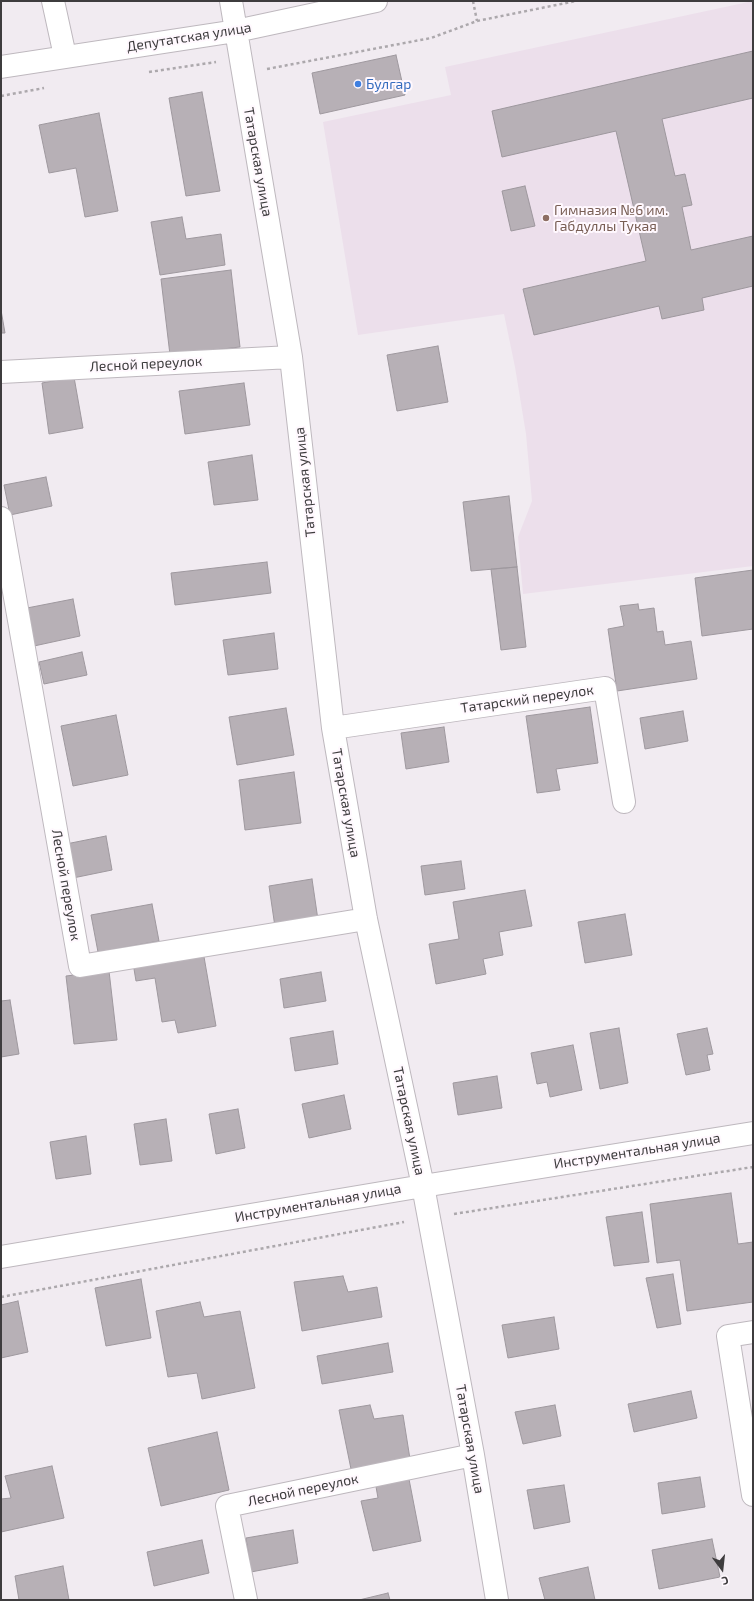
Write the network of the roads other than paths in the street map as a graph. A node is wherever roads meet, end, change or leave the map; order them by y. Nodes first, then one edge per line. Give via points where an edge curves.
1 (53, 1) edge
2 (230, 1) edge
3 (376, 1) edge
4 (236, 31) junction
5 (65, 56) junction
6 (1, 67) edge
7 (291, 357) junction
8 (1, 372) edge
9 (1, 518) edge
10 (333, 728) junction
11 (624, 802) dead end
12 (366, 919) junction
13 (753, 1133) edge
14 (423, 1186) junction
15 (1, 1257) edge
16 (753, 1332) edge
17 (473, 1455) junction
18 (753, 1495) edge
19 (246, 1600) edge
20 (497, 1600) edge

1 - 5 street
2 - 4 street, Татарская улица
3 - 4 street, Депутатская улица
4 - 5 street, Депутатская улица
4 - 7 street, Татарская улица
5 - 6 street, Депутатская улица
7 - 8 street, Лесной переулок
7 - 10 street, Татарская улица
9 - 12 street, Лесной переулок via 80,966
10 - 11 street, Татарский переулок via 606,688
10 - 12 street, Татарская улица
12 - 14 street, Татарская улица
13 - 14 street, Инструментальная улица
14 - 15 street, Инструментальная улица
14 - 17 street, Татарская улица
16 - 18 street via 728,1336
17 - 19 street, Лесной переулок via 227,1506
17 - 20 street, Татарская улица

